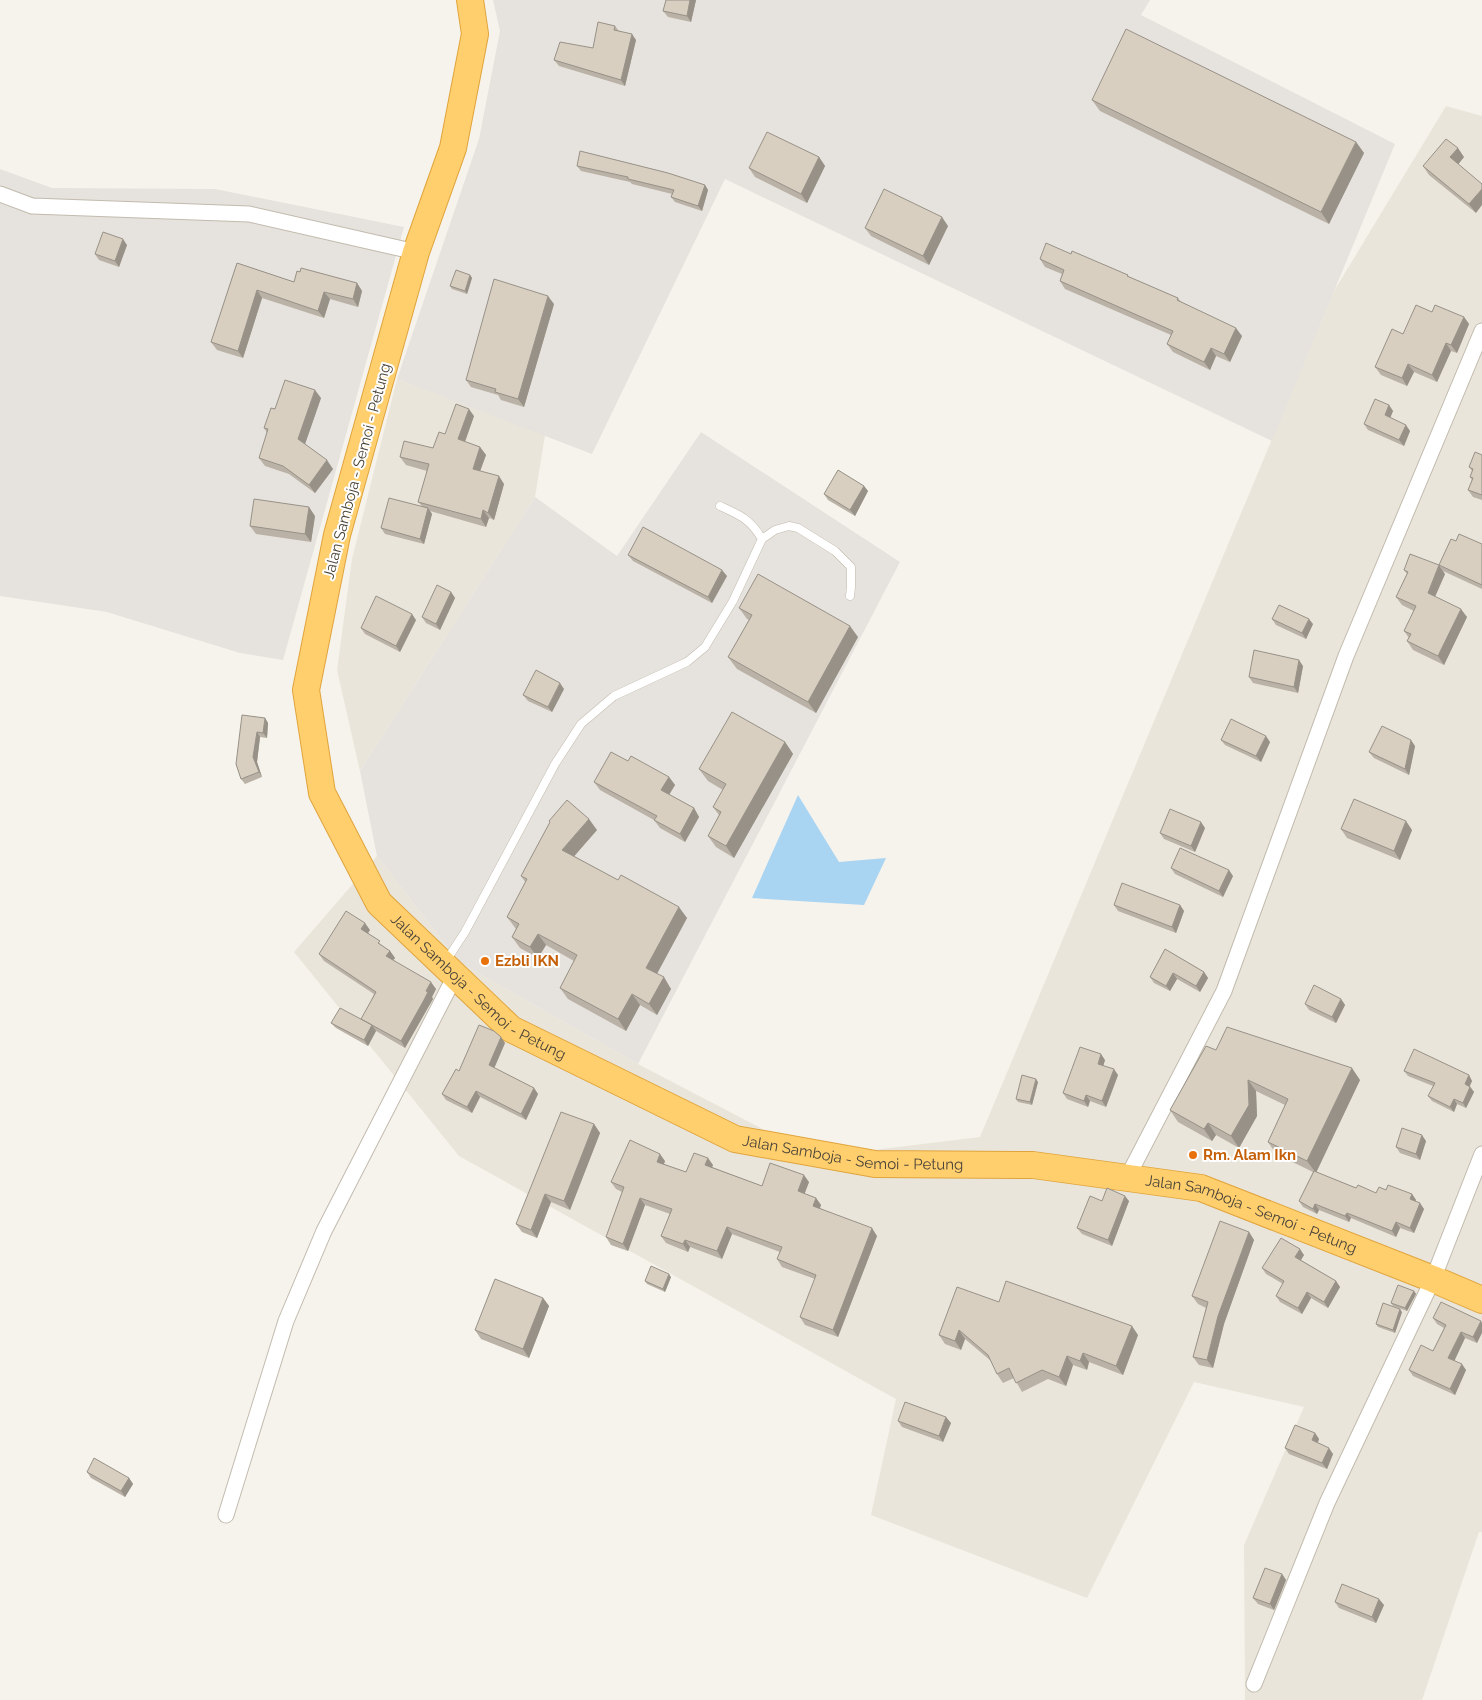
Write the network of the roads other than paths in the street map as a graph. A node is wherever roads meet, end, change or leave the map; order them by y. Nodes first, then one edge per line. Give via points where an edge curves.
1 (470, 0) edge
2 (0, 194) edge
3 (416, 252) junction
4 (1482, 331) edge
5 (720, 506) dead end
6 (762, 539) junction
7 (850, 596) dead end
8 (450, 970) junction
9 (1482, 1154) edge
10 (1127, 1178) junction
11 (1433, 1279) junction
12 (1482, 1300) edge
13 (226, 1515) dead end
14 (1254, 1684) dead end

1 - 3 highway, Jalan Samboja - Semoi - Petung via 475,34 453,148
2 - 3 street via 32,206 249,214
3 - 8 highway, Jalan Samboja - Semoi - Petung via 337,535 306,690 322,793 379,903
4 - 10 street via 1346,656 1224,991
5 - 6 lane via 749,521
6 - 7 lane via 789,526 829,547 851,567
6 - 8 lane via 733,601 705,647 688,662 614,696 581,724 555,764 465,932
8 - 10 highway, Jalan Samboja - Semoi - Petung via 511,1029 735,1139 875,1164 1033,1165
8 - 13 street via 324,1231 286,1321
9 - 11 street
10 - 11 highway, Jalan Samboja - Semoi - Petung via 1201,1188
11 - 12 highway, Jalan Samboja - Semoi - Petung
11 - 14 street via 1327,1503

